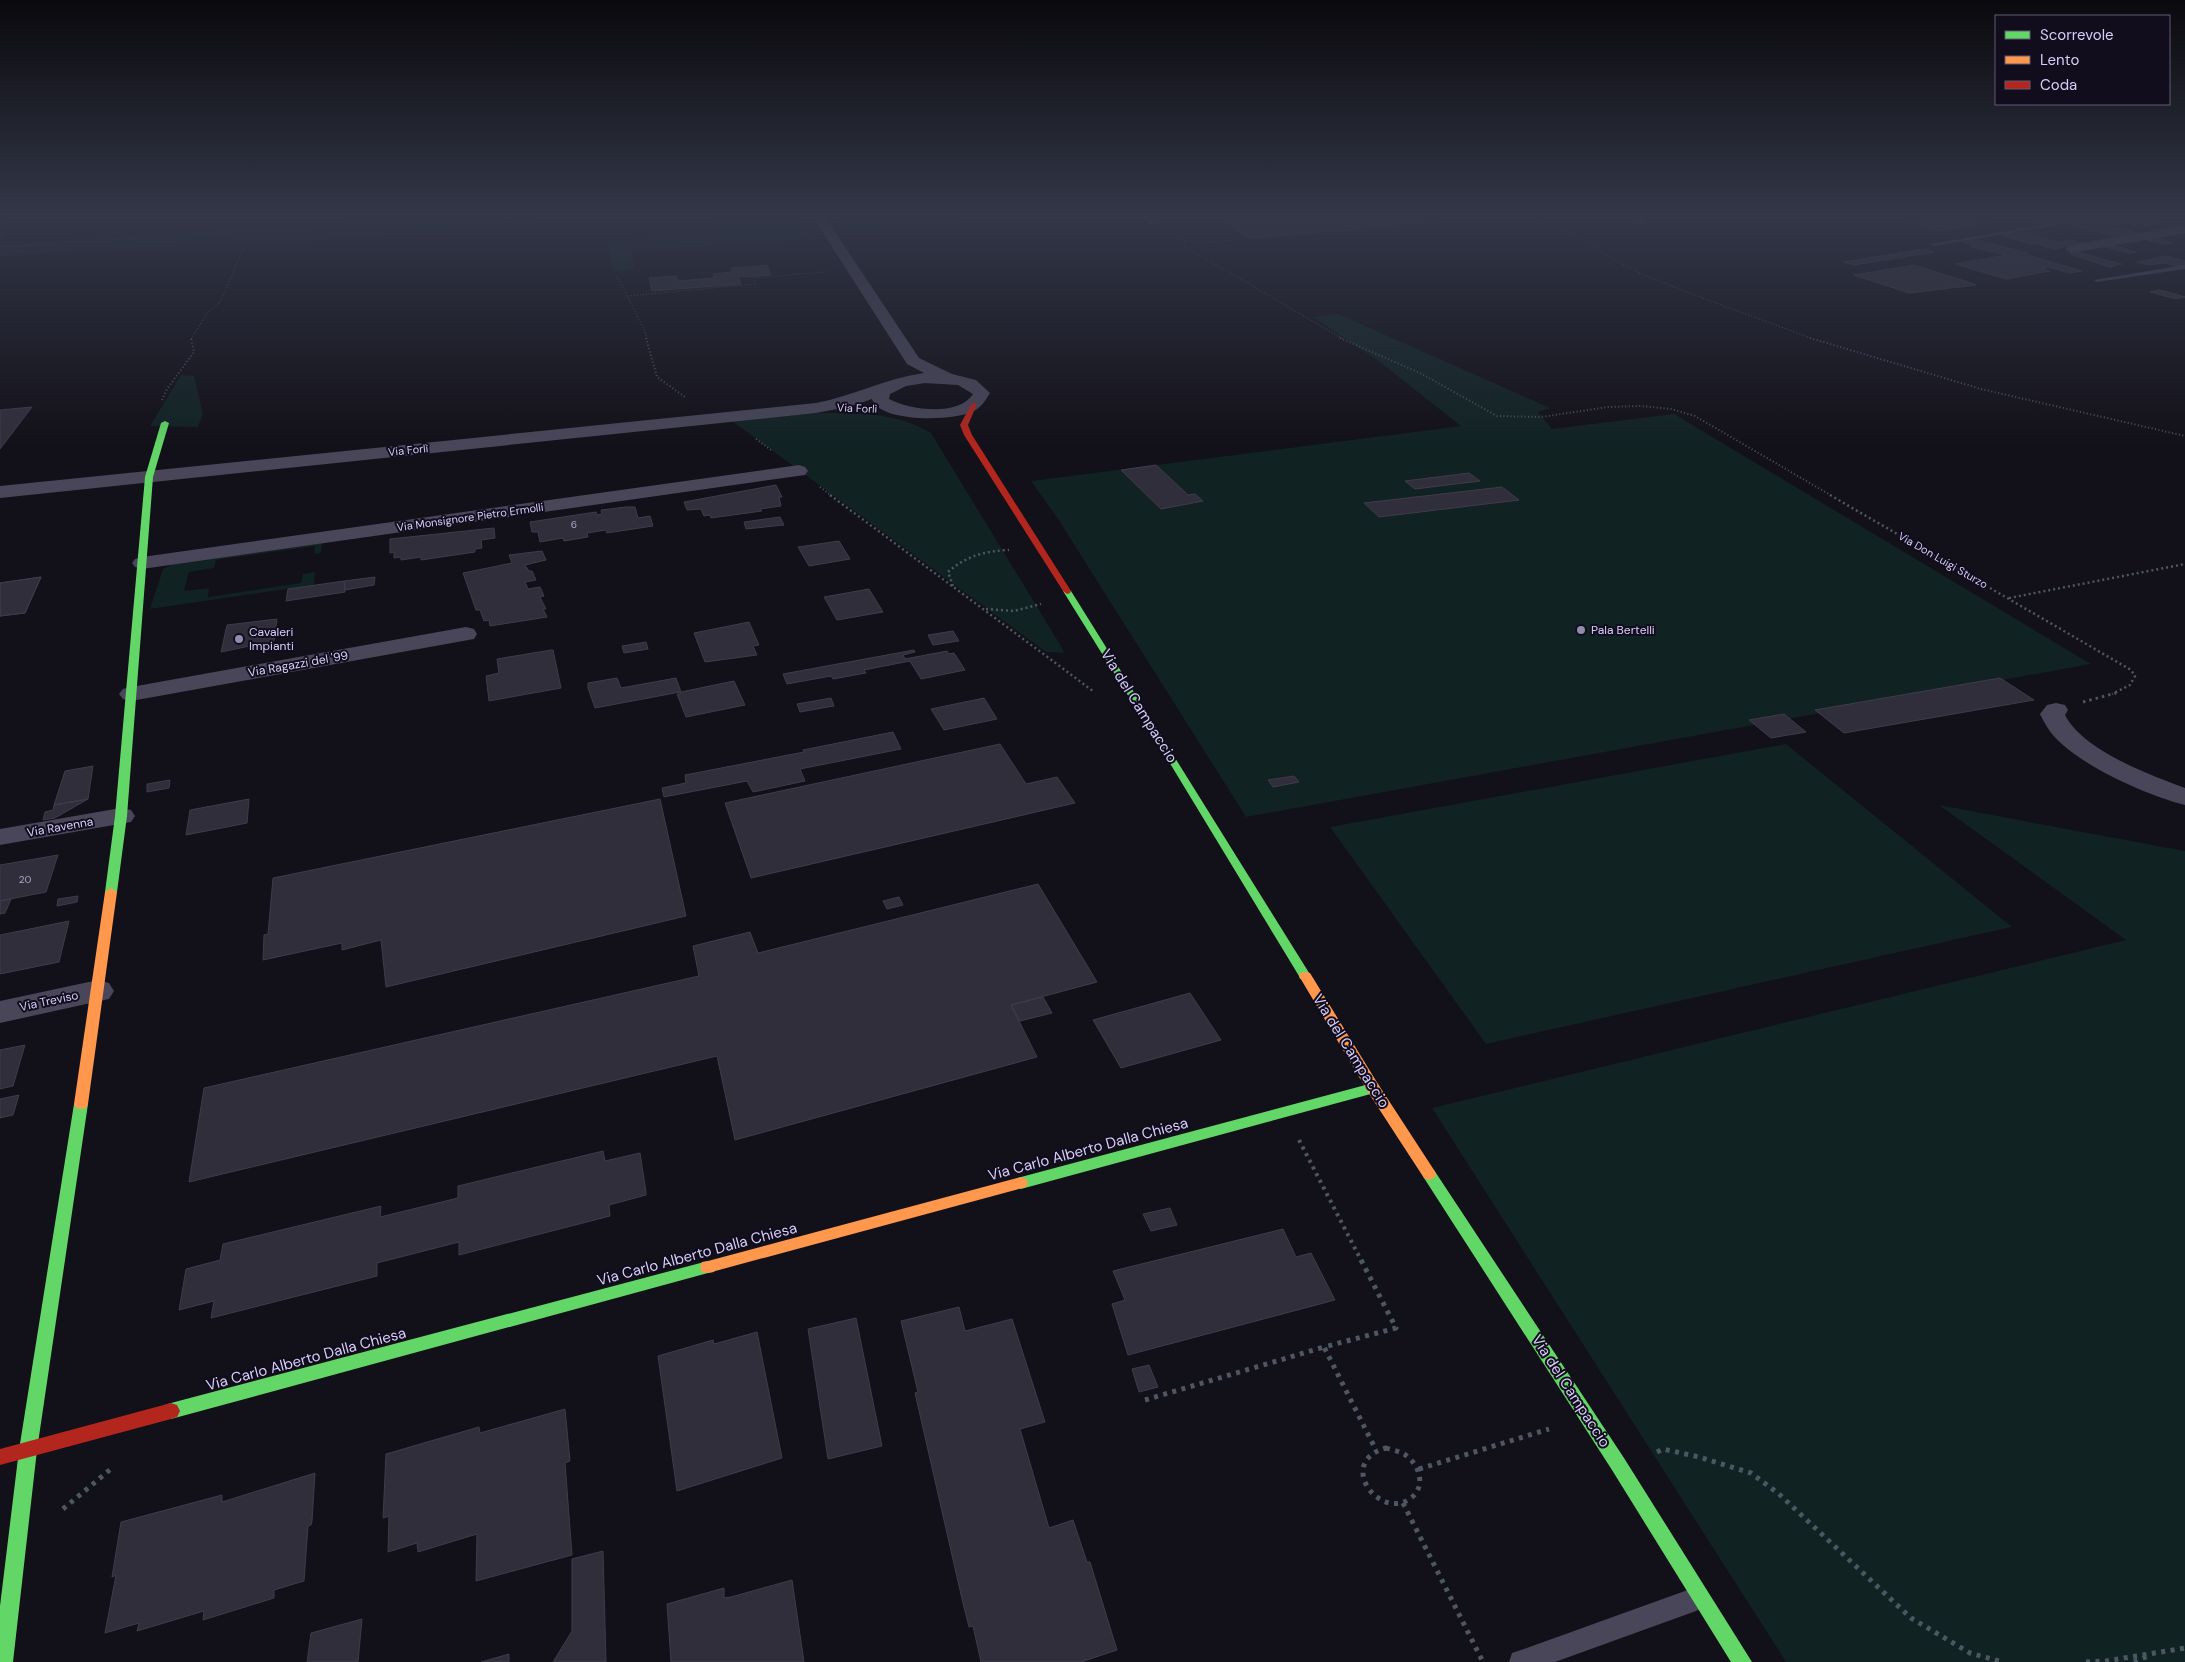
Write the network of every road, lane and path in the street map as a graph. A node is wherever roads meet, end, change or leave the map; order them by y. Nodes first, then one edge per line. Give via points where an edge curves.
1 (225, 292) edge
2 (625, 292) edge
3 (675, 292) edge
4 (867, 292) edge
5 (1261, 292) edge
6 (1688, 292) edge
7 (627, 296) junction
8 (913, 361) junction
9 (956, 379) junction
10 (890, 387) junction
11 (974, 404) junction
12 (816, 408) junction
13 (906, 412) junction
14 (722, 417) junction
15 (165, 423) joint
16 (968, 435) junction
17 (2185, 436) edge
18 (799, 471) junction
19 (149, 477) junction
20 (0, 492) edge
21 (1044, 556) junction
22 (142, 563) junction
23 (2185, 564) edge
24 (953, 586) junction
25 (1065, 589) junction
26 (2008, 598) junction
27 (983, 609) junction
28 (466, 634) dead end
29 (131, 694) junction
30 (1100, 696) dead end
31 (2056, 710) joint
32 (2185, 797) edge
33 (121, 816) junction
34 (0, 838) edge
35 (98, 991) junction
36 (0, 1012) edge
37 (1373, 1088) junction
38 (1294, 1132) dead end
39 (1324, 1347) junction
40 (1145, 1400) dead end
41 (1587, 1417) junction
42 (28, 1450) junction
43 (1376, 1450) junction
44 (0, 1457) edge
45 (1618, 1464) junction
46 (1419, 1469) junction
47 (1403, 1503) junction
48 (1701, 1596) junction
49 (2185, 1648) edge
50 (2156, 1653) junction
51 (3, 1662) edge
52 (1483, 1662) edge
53 (1521, 1662) edge
54 (1742, 1662) edge
55 (2004, 1662) edge
56 (2086, 1662) edge
57 (2134, 1662) edge

1 - 15 path via 220,302 208,312 191,337 194,352 167,389 151,422
2 - 7 path
3 - 7 path
4 - 8 street
5 - 26 path, Via Don Luigi Sturzo via 1332,334 1420,373 1502,418 1541,417 1619,406 1671,409 1695,416
6 - 17 path via 1829,345 1981,388
7 - 14 path via 644,329 657,377 708,414
8 - 9 street via 935,373
8 - 10 street via 907,376
9 - 10 street via 925,378
9 - 11 street via 969,382 982,392
10 - 12 street, Via Forlì via 842,404
10 - 13 street via 880,395 880,401
11 - 13 street via 948,412
11 - 16 street via 964,425
12 - 13 street, Via Forlì
12 - 14 street, Via Forlì
13 - 16 street via 955,427
14 - 18 path
14 - 19 street, Via Forlì
15 - 19 street
16 - 21 street, Via del Campaccio
18 - 22 street, Via Monsignore Pietro Ermolli
18 - 24 path
19 - 20 street, Via Forlì
19 - 22 street
21 - 24 path via 1022,551 978,553 958,562 948,572
21 - 25 street, Via del Campaccio
22 - 29 street
23 - 26 path
24 - 27 path
25 - 27 path via 1034,608 1000,612
25 - 37 street, Via del Campaccio
26 - 31 path, Via Don Luigi Sturzo via 2131,670 2135,676 2130,685 2119,692
27 - 30 path
28 - 29 street, Via Ragazzi del '99
29 - 33 street
31 - 32 street via 2052,714 2054,721 2065,734 2090,752
33 - 34 street, Via Ravenna
33 - 35 street
35 - 36 street, Via Treviso
35 - 42 street
37 - 41 street, Via del Campaccio
37 - 42 street, Via Carlo Alberto Dalla Chiesa
38 - 39 path via 1396,1328
39 - 40 path
39 - 43 path
41 - 45 street, Via del Campaccio
41 - 46 path
42 - 44 street, Via Carlo Alberto Dalla Chiesa
42 - 51 street
43 - 46 path via 1395,1449 1414,1460
43 - 47 path via 1364,1462 1363,1480 1368,1489 1383,1501
45 - 48 street, Via del Campaccio
45 - 55 path via 1664,1450 1751,1473 1779,1494 1911,1618 1970,1653
46 - 47 path via 1421,1487 1417,1494
47 - 52 path
48 - 53 lane
48 - 54 street, Via del Campaccio
49 - 50 path
50 - 56 path
50 - 57 path

